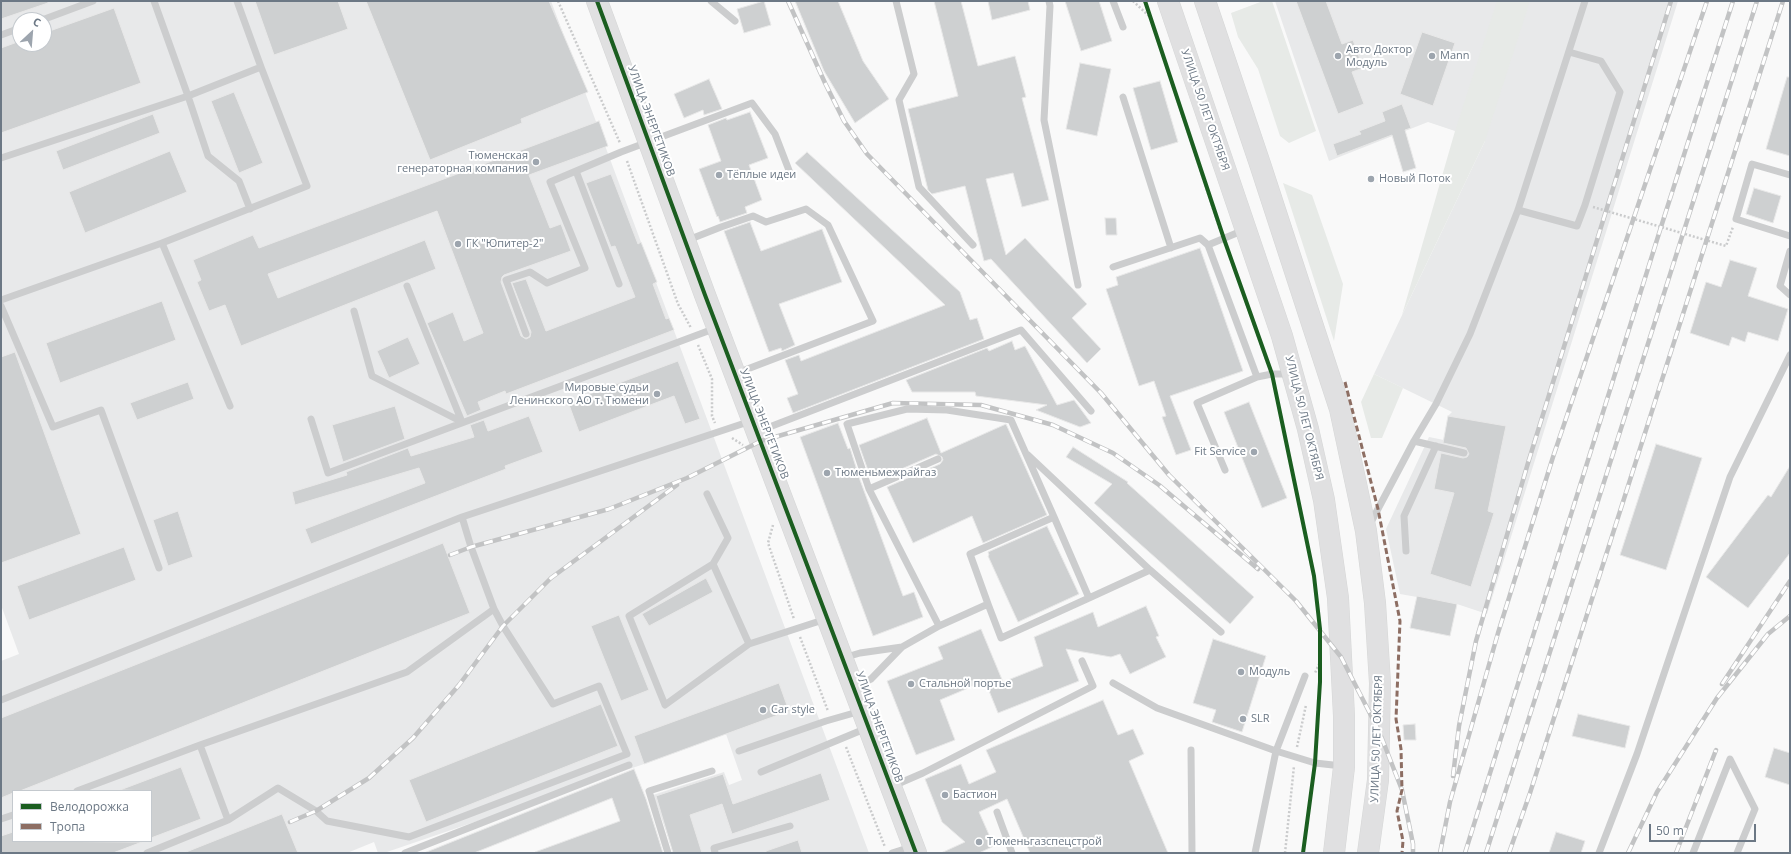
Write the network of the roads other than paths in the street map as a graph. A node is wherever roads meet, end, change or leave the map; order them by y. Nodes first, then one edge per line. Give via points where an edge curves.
1 (93, 1) edge
2 (154, 1) edge
3 (237, 1) edge
4 (597, 1) edge
5 (711, 1) edge
6 (896, 1) edge
7 (1049, 1) edge
8 (1113, 1) edge
9 (1168, 1) edge
10 (1205, 1) edge
11 (1585, 1) edge
12 (52, 16) edge
13 (735, 21) dead end
14 (1122, 27) dead end
15 (12, 31) edge
16 (1, 35) edge
17 (1569, 52) junction
18 (261, 67) junction
19 (188, 96) junction
20 (1123, 97) dead end
21 (650, 142) junction
22 (1, 158) edge
23 (576, 172) junction
24 (790, 173) dead end
25 (1790, 175) edge
26 (250, 209) junction
27 (1518, 210) junction
28 (1246, 230) junction
29 (1790, 236) edge
30 (686, 241) junction
31 (162, 243) junction
32 (973, 245) dead end
33 (1208, 245) junction
34 (1171, 248) junction
35 (1790, 251) edge
36 (1113, 267) dead end
37 (619, 284) dead end
38 (1078, 284) dead end
39 (407, 286) dead end
40 (1790, 295) edge
41 (1, 300) edge
42 (1, 306) edge
43 (354, 311) dead end
44 (718, 327) junction
45 (526, 334) dead end
46 (1315, 335) junction
47 (1282, 336) junction
48 (1790, 355) edge
49 (735, 373) junction
50 (1293, 374) junction
51 (1258, 377) junction
52 (230, 406) dead end
53 (1091, 411) dead end
54 (311, 420) dead end
55 (462, 422) junction
56 (755, 426) junction
57 (1414, 441) junction
58 (1436, 446) junction
59 (1026, 452) junction
60 (1464, 453) dead end
61 (938, 460) dead end
62 (1225, 470) dead end
63 (869, 489) junction
64 (707, 494) dead end
65 (462, 517) junction
66 (1054, 517) junction
67 (1366, 531) junction
68 (1406, 551) dead end
69 (713, 564) junction
70 (159, 568) dead end
71 (1150, 570) junction
72 (1089, 598) junction
73 (988, 604) junction
74 (494, 609) junction
75 (828, 618) junction
76 (939, 626) junction
77 (1222, 632) dead end
78 (749, 644) junction
79 (902, 647) junction
80 (843, 658) junction
81 (1082, 661) dead end
82 (1305, 676) dead end
83 (1113, 683) dead end
84 (854, 688) junction
85 (1, 700) edge
86 (866, 719) junction
87 (200, 745) junction
88 (739, 750) dead end
89 (1192, 750) dead end
90 (1276, 751) junction
91 (630, 765) dead end
92 (1344, 767) junction
93 (712, 771) dead end
94 (761, 772) dead end
95 (891, 787) junction
96 (80, 790) edge
97 (997, 812) dead end
98 (12, 815) edge
99 (1, 819) edge
100 (228, 820) junction
101 (790, 826) dead end
102 (914, 850) edge
103 (147, 853) edge
104 (405, 853) edge
105 (668, 853) edge
106 (715, 853) edge
107 (892, 853) edge
108 (1012, 853) edge
109 (1192, 853) edge
110 (1255, 853) edge
111 (1334, 853) edge
112 (1368, 853) edge
113 (1598, 853) edge
114 (1693, 853) edge
115 (1737, 853) edge

1 - 12 lane
2 - 19 lane
3 - 18 lane
4 - 21 main road, УЛИЦА ЭНЕРГЕТИКОВ
5 - 13 lane
6 - 32 lane via 914,74 899,100 919,187
7 - 38 lane via 1044,120
8 - 14 lane
9 - 28 main road, УЛИЦА 50 ЛЕТ ОКТЯБРЯ
10 - 46 main road, УЛИЦА 50 ЛЕТ ОКТЯБРЯ
11 - 17 lane
15 - 16 lane
17 - 27 lane
17 - 27 lane via 1601,61 1620,92 1585,205 1577,226
18 - 19 lane
18 - 26 lane via 307,186
19 - 22 lane
19 - 26 lane via 208,156 239,181
20 - 34 lane
21 - 23 lane
21 - 24 lane via 752,103 775,134
21 - 30 main road, УЛИЦА ЭНЕРГЕТИКОВ
23 - 37 lane
23 - 45 lane via 550,182 585,268 548,283 530,272 506,280
25 - 29 lane via 1752,164 1736,219
26 - 31 lane
27 - 57 lane via 1470,334 1436,404
28 - 33 lane
28 - 47 main road, УЛИЦА 50 ЛЕТ ОКТЯБРЯ
30 - 44 main road, УЛИЦА ЭНЕРГЕТИКОВ
30 - 49 lane via 753,216 766,222 806,209 828,225 873,321
31 - 41 lane
31 - 52 lane
33 - 34 lane via 1200,238
33 - 51 lane
34 - 36 lane
35 - 40 lane via 1780,286
39 - 55 lane
42 - 70 lane via 53,427 101,410
43 - 55 lane via 372,376
44 - 49 main road, УЛИЦА ЭНЕРГЕТИКОВ
44 - 55 lane
46 - 47 main road via 1309,344 1301,347 1294,347
46 - 67 main road, УЛИЦА 50 ЛЕТ ОКТЯБРЯ via 1340,409
47 - 50 main road, УЛИЦА 50 ЛЕТ ОКТЯБРЯ
48 - 113 lane via 1730,477 1637,754
49 - 56 main road, УЛИЦА ЭНЕРГЕТИКОВ
50 - 51 lane
50 - 92 main road, УЛИЦА 50 ЛЕТ ОКТЯБРЯ via 1324,500 1338,598
51 - 62 lane via 1197,403
53 - 56 lane via 1021,330
54 - 55 lane via 328,473
56 - 65 lane
56 - 75 main road, УЛИЦА ЭНЕРГЕТИКОВ
57 - 58 lane
57 - 67 lane
58 - 60 lane
58 - 68 lane via 1404,516
59 - 63 lane via 1011,420 947,410 906,409 847,424
59 - 66 lane
59 - 71 lane
61 - 63 lane
63 - 76 lane
64 - 69 lane via 728,538
65 - 74 lane
65 - 85 lane
66 - 72 lane
66 - 73 lane via 970,554
67 - 112 main road, УЛИЦА 50 ЛЕТ ОКТЯБРЯ via 1375,603 1380,684 1378,780
69 - 78 lane
69 - 78 lane via 629,616 665,705
71 - 72 lane
71 - 77 lane
72 - 73 lane via 1001,638
73 - 76 lane
74 - 87 lane via 407,672
74 - 100 lane via 553,704 598,686 627,754 409,837 327,821 316,811 278,788
75 - 78 lane
75 - 80 main road, УЛИЦА ЭНЕРГЕТИКОВ
76 - 79 lane
79 - 80 lane via 860,652
79 - 84 lane via 871,679
80 - 84 main road, УЛИЦА ЭНЕРГЕТИКОВ
81 - 95 lane via 1093,686
82 - 90 lane
83 - 90 lane via 1157,708
84 - 86 main road, УЛИЦА ЭНЕРГЕТИКОВ
86 - 88 lane via 831,719
86 - 94 lane
86 - 95 main road, УЛИЦА ЭНЕРГЕТИКОВ
87 - 96 lane
87 - 100 lane
89 - 109 lane
90 - 92 lane via 1315,763
90 - 110 lane
91 - 104 lane
92 - 111 main road, УЛИЦА 50 ЛЕТ ОКТЯБРЯ
93 - 105 lane via 649,791
95 - 102 main road, УЛИЦА ЭНЕРГЕТИКОВ
97 - 108 lane
98 - 99 lane
100 - 103 lane
101 - 106 lane via 714,848
102 - 107 lane
114 - 115 lane via 1730,758 1754,809

